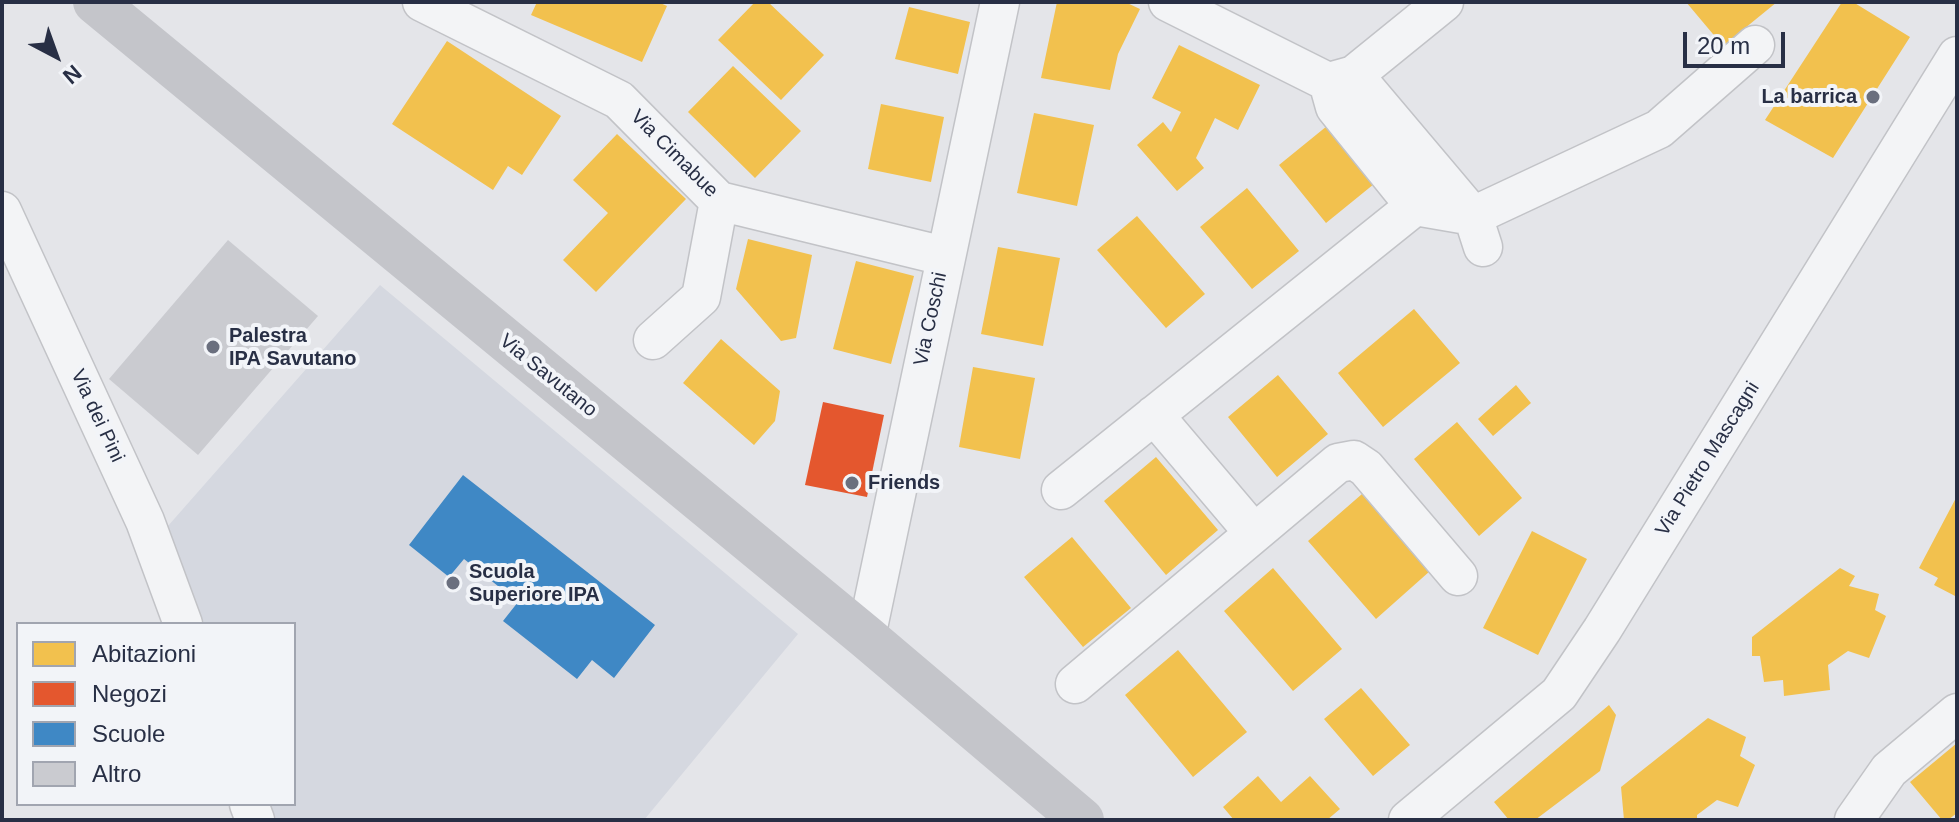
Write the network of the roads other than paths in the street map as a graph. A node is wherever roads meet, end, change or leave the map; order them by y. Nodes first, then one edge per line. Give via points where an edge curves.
1 (95, 2) edge
2 (422, 2) edge
3 (1000, 2) edge
4 (1168, 2) edge
5 (1444, 2) edge
6 (465, 11) edge
7 (1755, 45) dead end
8 (1957, 56) edge
9 (1341, 78) junction
10 (719, 201) junction
11 (1415, 206) junction
12 (2, 211) edge
13 (1478, 231) junction
14 (944, 256) junction
15 (653, 340) dead end
16 (1154, 415) junction
17 (1061, 490) dead end
18 (1254, 533) junction
19 (1458, 576) dead end
20 (182, 622) edge
21 (866, 637) junction
22 (1075, 684) dead end
23 (1957, 713) edge
24 (1001, 751) junction
25 (1038, 820) edge
26 (1082, 820) edge
27 (1408, 820) edge
28 (1854, 820) edge

1 - 21 street, Via Savutano
2 - 6 street, Via Cimabue
3 - 14 street, Via Coschi
4 - 9 street
5 - 9 street
6 - 10 street, Via Cimabue via 619,100
7 - 13 street via 1659,129
8 - 27 street, Via Pietro Mascagni via 1559,694
9 - 11 street via 1335,107
9 - 13 street
10 - 14 street, Via Cimabue
10 - 15 street via 701,297
11 - 13 street
11 - 16 street
12 - 20 street, Via dei Pini via 145,521
14 - 21 street, Via Coschi
16 - 17 street
16 - 18 street
18 - 19 street via 1338,463 1354,460
18 - 22 street
21 - 24 street, Via Savutano
23 - 28 street via 1889,770
24 - 25 street
24 - 26 street, Via Savutano

